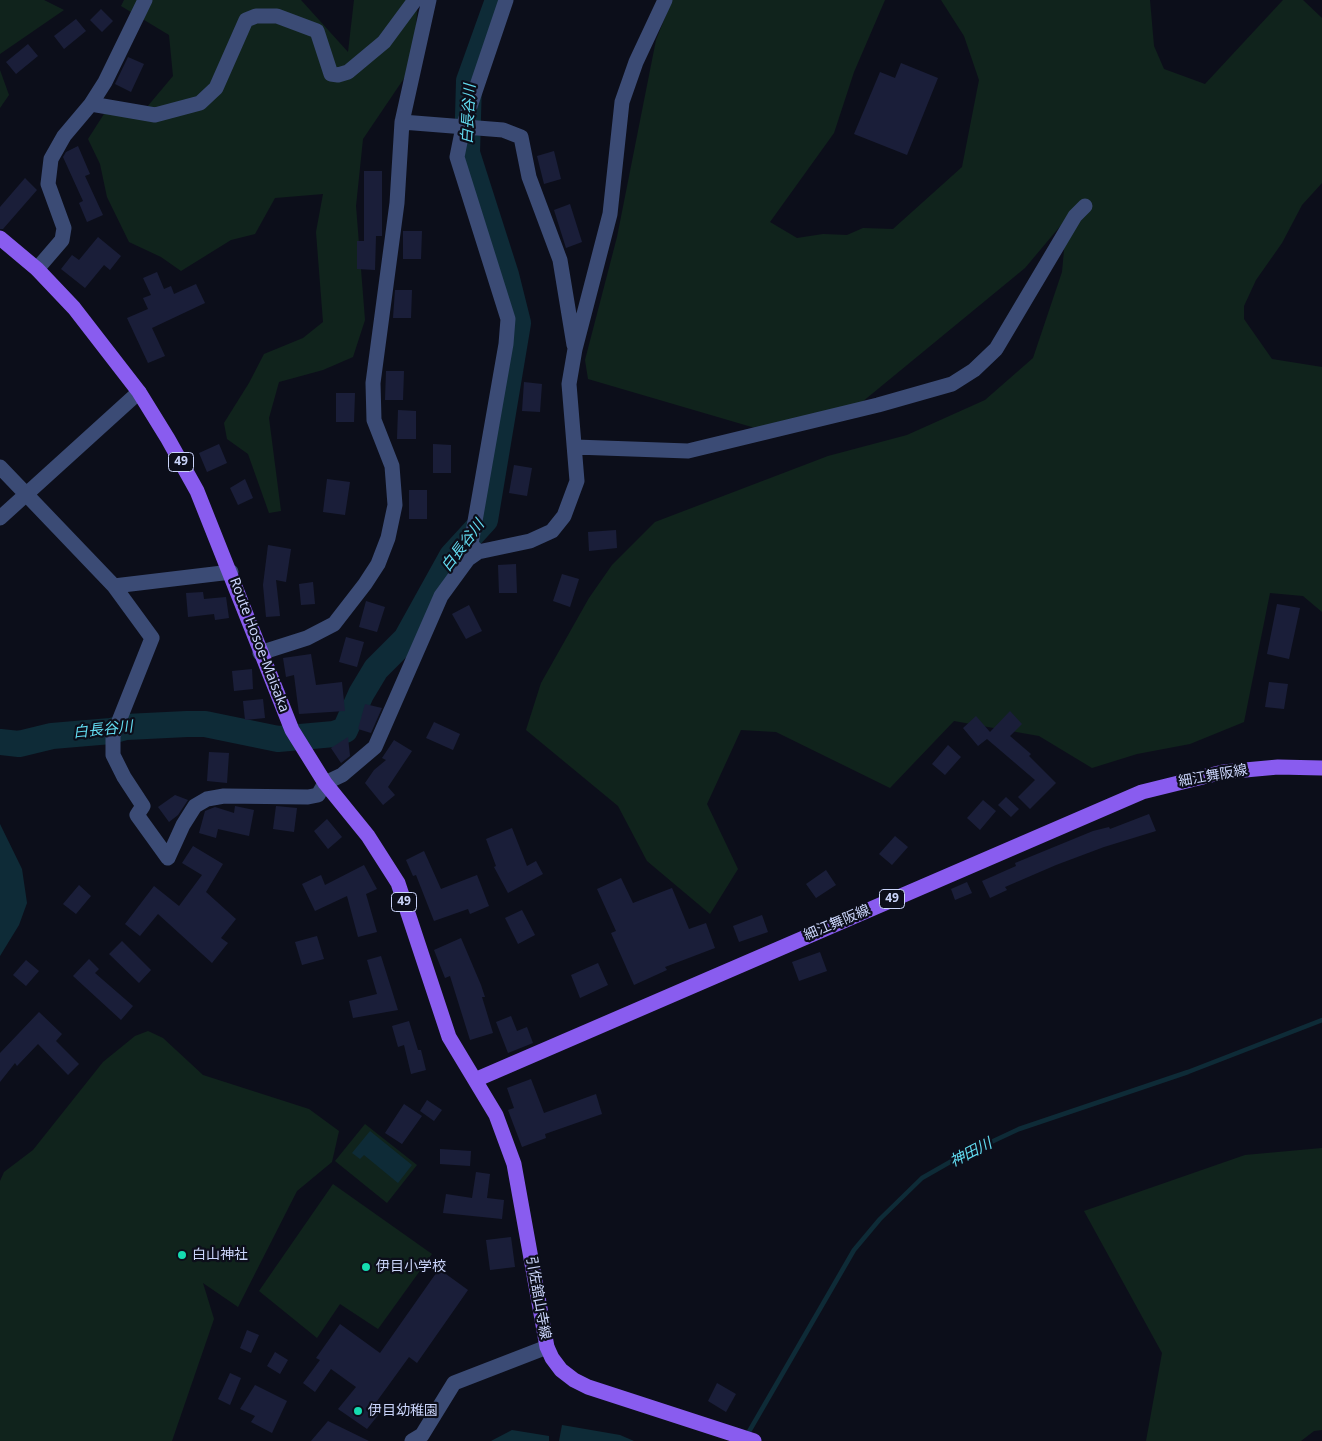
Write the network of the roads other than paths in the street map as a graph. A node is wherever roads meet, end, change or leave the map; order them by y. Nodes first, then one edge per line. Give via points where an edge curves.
1 (145, 0) edge
2 (415, 0) edge
3 (429, 0) edge
4 (506, 0) edge
5 (665, 0) edge
6 (92, 104) junction
7 (402, 122) junction
8 (463, 127) junction
9 (1085, 206) dead end
10 (0, 238) edge
11 (36, 269) junction
12 (575, 349) junction
13 (139, 392) junction
14 (575, 447) junction
15 (0, 467) edge
16 (25, 494) junction
17 (0, 518) edge
18 (478, 552) junction
19 (231, 572) junction
20 (114, 586) junction
21 (260, 653) junction
22 (1322, 768) edge
23 (325, 783) junction
24 (474, 1080) junction
25 (547, 1347) junction
26 (412, 1441) edge
27 (753, 1441) edge

1 - 6 street
2 - 6 street via 384,42 348,72 331,74 317,32 277,16 256,16 246,20 216,88 200,103 155,115
3 - 7 street
4 - 8 street
5 - 12 street via 636,62 622,102 610,214
6 - 11 street via 64,136 51,160 48,184 64,228 62,240
7 - 8 street
7 - 21 street via 396,203 373,383 374,420 392,466 395,505 388,538 378,564 334,624 307,638
8 - 12 street via 503,130 521,137 529,177 560,260
8 - 18 street via 456,157 508,319 471,544
9 - 14 street via 1075,216 996,349 974,370 952,384 688,451
10 - 11 main road, Route Hosoe-Maisaka / 49
11 - 13 main road, Route Hosoe-Maisaka / 49 via 84,321
12 - 14 street via 569,384
13 - 16 street
13 - 19 main road, Route Hosoe-Maisaka / 49 via 197,491
14 - 18 street via 577,481 564,516 552,531 530,541
15 - 16 street
16 - 17 street
16 - 20 street
18 - 23 street via 468,559 441,596 375,747 342,775
19 - 20 street
19 - 21 main road, Route Hosoe-Maisaka / 49
20 - 23 street via 152,638 116,729 113,755 143,806 137,815 168,858 195,806 207,799 224,796 308,798 318,795
21 - 23 main road, Route Hosoe-Maisaka / 49 via 292,730
22 - 24 main road, 細江舞阪線 / 49 via 1278,767 1223,772 1142,792
23 - 24 main road, Route Hosoe-Maisaka / 49 via 368,836 398,883 450,1037
24 - 25 main road, 引佐舘山寺線 via 496,1115 514,1164
25 - 26 street via 454,1383 422,1435
25 - 27 main road, 引佐舘山寺線 via 561,1370 574,1380

